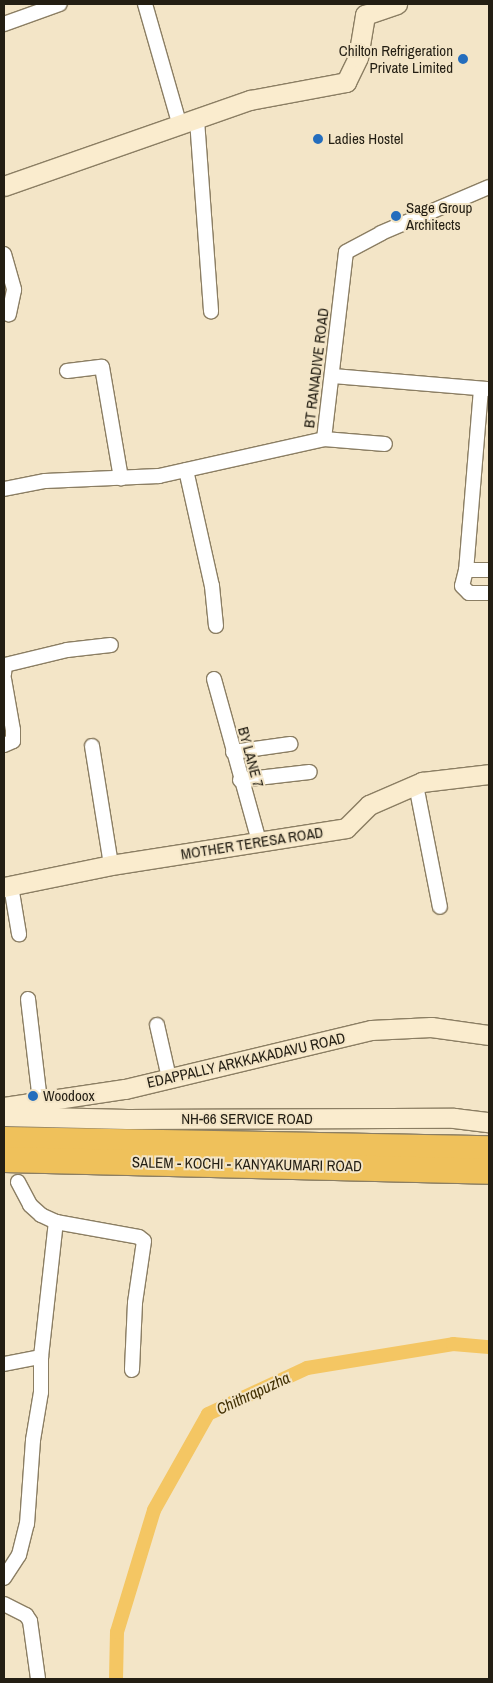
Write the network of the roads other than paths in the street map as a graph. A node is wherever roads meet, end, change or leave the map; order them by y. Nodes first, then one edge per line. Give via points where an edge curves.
1 (60, 4) edge
2 (145, 4) edge
3 (395, 4) edge
4 (4, 24) edge
5 (189, 123) junction
6 (4, 186) edge
7 (489, 187) edge
8 (4, 254) edge
9 (211, 311) dead end
10 (9, 314) dead end
11 (68, 371) dead end
12 (333, 376) junction
13 (485, 389) edge
14 (324, 439) junction
15 (385, 444) dead end
16 (186, 470) junction
17 (121, 478) junction
18 (4, 489) edge
19 (466, 570) junction
20 (489, 570) edge
21 (489, 593) edge
22 (216, 626) dead end
23 (111, 645) dead end
24 (4, 674) edge
25 (4, 679) edge
26 (214, 679) dead end
27 (290, 744) dead end
28 (4, 745) edge
29 (92, 746) dead end
30 (233, 752) junction
31 (310, 772) dead end
32 (489, 774) edge
33 (240, 780) junction
34 (416, 785) junction
35 (259, 841) junction
36 (111, 865) junction
37 (8, 886) edge
38 (440, 907) dead end
39 (19, 934) dead end
40 (28, 1000) dead end
41 (157, 1025) dead end
42 (489, 1036) edge
43 (169, 1078) junction
44 (40, 1101) junction
45 (4, 1106) edge
46 (4, 1116) edge
47 (489, 1122) edge
48 (4, 1139) edge
49 (489, 1148) edge
50 (4, 1159) edge
51 (489, 1171) edge
52 (18, 1182) dead end
53 (56, 1222) junction
54 (41, 1357) junction
55 (4, 1364) edge
56 (132, 1370) dead end
57 (4, 1578) edge
58 (4, 1604) edge
59 (38, 1679) edge

1 - 4 street
2 - 5 street
3 - 5 street via 365,15 358,57 346,82 250,100
5 - 6 street
5 - 9 street
7 - 12 street, BT RANADIVE ROAD via 381,233 346,252
8 - 10 street via 14,290
11 - 17 street via 102,367
12 - 13 street
12 - 14 street, BT RANADIVE ROAD
13 - 19 street
14 - 15 street
14 - 16 street, BT RANADIVE ROAD
16 - 17 street, BT RANADIVE ROAD via 158,476
16 - 22 street via 212,586
17 - 18 street, BT RANADIVE ROAD via 45,481
19 - 20 street
19 - 21 street via 462,586 469,593
23 - 24 street via 67,650 5,665
25 - 28 street via 13,741
26 - 30 street, BY LANE 7
27 - 30 street
29 - 36 street
30 - 33 street, BY LANE 7
31 - 33 street
32 - 34 street, MOTHER TERESA ROAD
33 - 35 street, BY LANE 7
34 - 35 street, MOTHER TERESA ROAD via 369,804 346,828
34 - 38 street
35 - 36 street, MOTHER TERESA ROAD
36 - 37 street, MOTHER TERESA ROAD
37 - 39 street
40 - 44 street
41 - 43 street
42 - 43 street, EDAPPALLY ARKKAKADAVU ROAD via 431,1027 371,1030
43 - 44 street, EDAPPALLY ARKKAKADAVU ROAD via 125,1089
44 - 45 street, EDAPPALLY ARKKAKADAVU ROAD
46 - 47 street, NH-66 SERVICE ROAD via 454,1118
48 - 49 highway, SALEM - KOCHI - KANYAKUMARI ROAD
50 - 51 highway, SALEM - KOCHI - KANYAKUMARI ROAD
52 - 53 street via 30,1205
53 - 54 street
53 - 56 street via 105,1229 144,1241 135,1303
54 - 55 street
54 - 57 street via 41,1392 33,1440 27,1524 19,1555
58 - 59 street via 26,1615 30,1621

